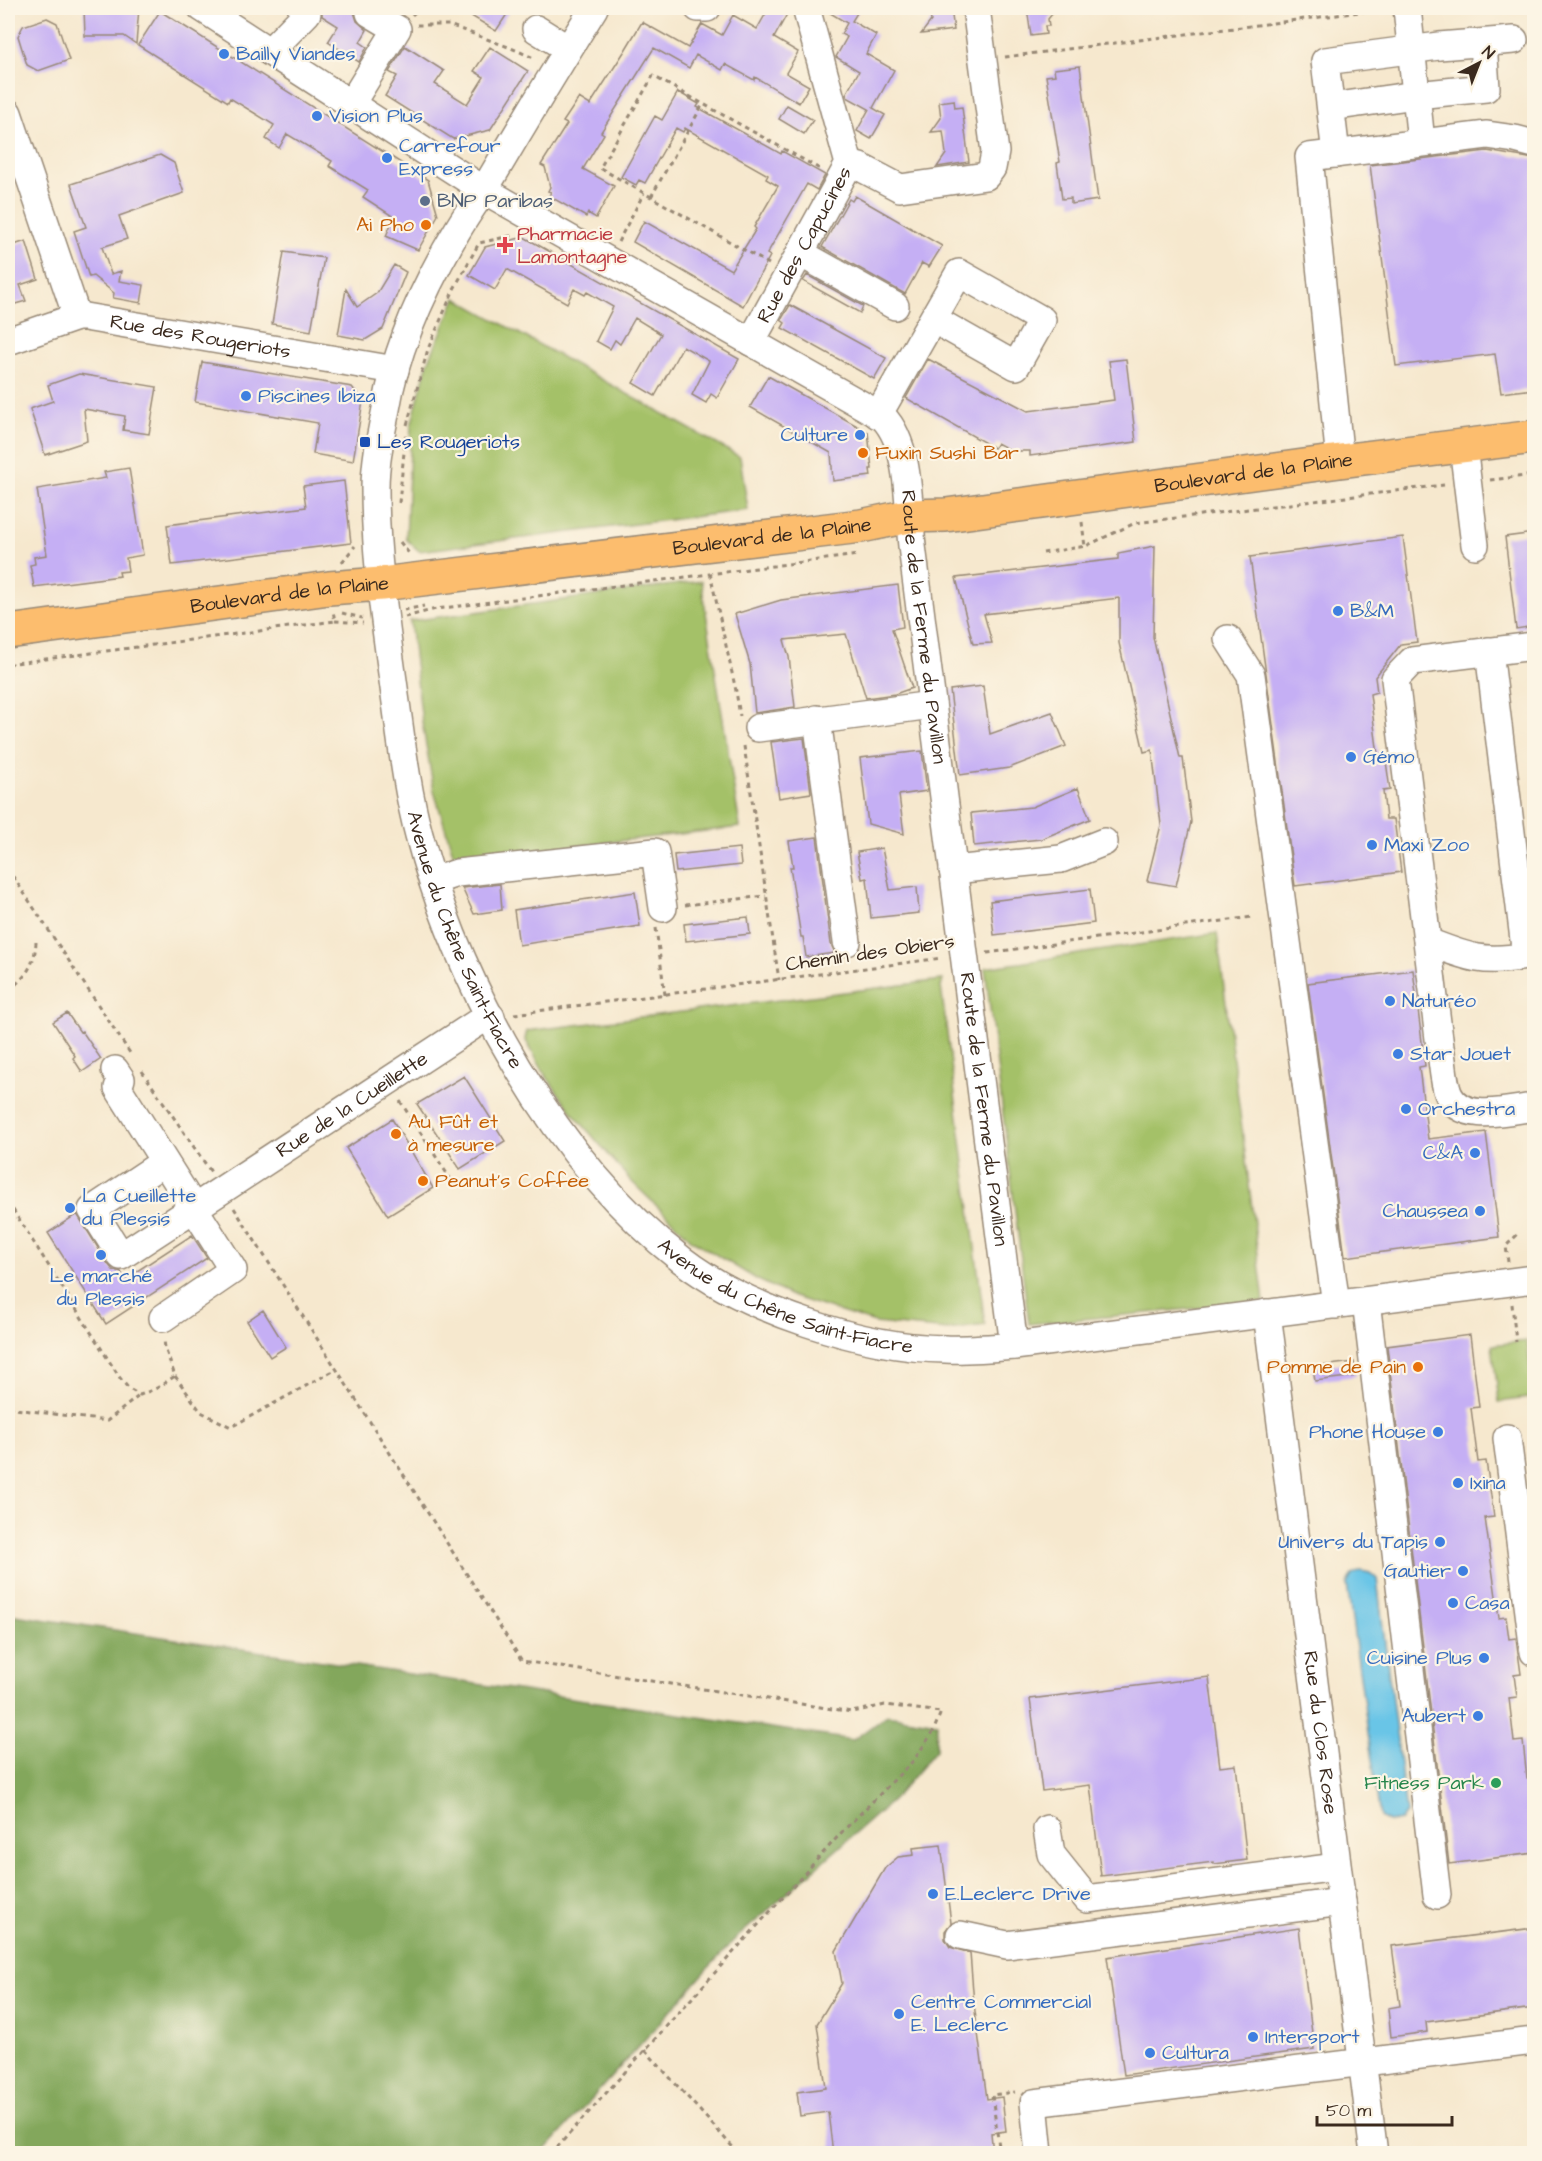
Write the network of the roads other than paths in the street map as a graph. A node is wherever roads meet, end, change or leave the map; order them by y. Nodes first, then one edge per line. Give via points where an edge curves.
1 (202, 8) edge
2 (594, 8) edge
3 (698, 8) edge
4 (707, 8) edge
5 (807, 8) edge
6 (976, 8) edge
7 (1407, 8) edge
8 (307, 13) dead end
9 (370, 13) dead end
10 (536, 29) dead end
11 (1514, 40) dead end
12 (1483, 43) junction
13 (1411, 49) junction
14 (270, 51) junction
15 (562, 59) junction
16 (1416, 95) junction
17 (351, 104) junction
18 (1331, 106) junction
19 (8, 113) edge
20 (1421, 142) junction
21 (1534, 144) edge
22 (1336, 154) junction
23 (845, 172) junction
24 (484, 190) junction
25 (794, 264) junction
26 (895, 306) dead end
27 (77, 317) junction
28 (933, 319) dead end
29 (8, 340) edge
30 (751, 342) junction
31 (395, 370) junction
32 (878, 414) junction
33 (1534, 437) edge
34 (1463, 446) junction
35 (1340, 461) junction
36 (909, 516) junction
37 (1475, 545) dead end
38 (381, 584) junction
39 (8, 632) edge
40 (1228, 639) dead end
41 (1534, 646) edge
42 (1489, 651) junction
43 (932, 705) junction
44 (817, 719) junction
45 (747, 730) road end
46 (1104, 842) dead end
47 (952, 870) junction
48 (433, 881) junction
49 (663, 908) road end
50 (847, 942) dead end
51 (1428, 942) junction
52 (491, 1017) junction
53 (129, 1063) road end
54 (1534, 1107) edge
55 (164, 1162) junction
56 (213, 1190) junction
57 (1526, 1270) edge
58 (1366, 1301) junction
59 (1336, 1305) junction
60 (1267, 1313) junction
61 (163, 1318) road end
62 (1014, 1346) junction
63 (1507, 1438) dead end
64 (1534, 1652) edge
65 (1047, 1829) dead end
66 (1337, 1867) junction
67 (1437, 1895) dead end
68 (1342, 1902) junction
69 (960, 1935) dead end
70 (1534, 2041) edge
71 (1362, 2063) junction
72 (1039, 2154) edge
73 (1374, 2154) edge

1 - 14 street, Route de la Ferme du Pavillon
2 - 15 street, Avenue du Chêne Saint-Fiacre
3 - 4 street
5 - 23 street, Rue des Capucines
6 - 23 street via 995,153 987,176 900,188 860,167
7 - 13 street
8 - 14 street
9 - 17 street via 397,29
10 - 15 street
11 - 12 street
12 - 13 street
12 - 16 street via 1486,88
13 - 16 street
13 - 18 street via 1325,62
14 - 17 street, Route de la Ferme du Pavillon
15 - 24 street, Avenue du Chêne Saint-Fiacre
16 - 18 street
16 - 20 street
17 - 24 street, Route de la Ferme du Pavillon
18 - 22 street
19 - 27 street
20 - 21 street via 1487,135
20 - 22 street
22 - 35 street via 1309,157
23 - 25 street, Rue des Capucines
24 - 30 street, Route de la Ferme du Pavillon
24 - 31 street, Avenue du Chêne Saint-Fiacre via 431,277
25 - 26 street
25 - 30 street, Rue des Capucines
27 - 29 street, Rue des Rougeriots
27 - 31 street, Rue des Rougeriots
28 - 32 street
30 - 32 street, Route de la Ferme du Pavillon
31 - 38 street, Avenue du Chêne Saint-Fiacre via 375,484
32 - 36 street, Route de la Ferme du Pavillon via 892,427 900,448
33 - 34 main road, Boulevard de la Plaine
34 - 35 main road, Boulevard de la Plaine
34 - 37 street
35 - 36 main road, Boulevard de la Plaine via 946,515
36 - 38 main road, Boulevard de la Plaine via 861,526
36 - 43 street, Route de la Ferme du Pavillon
38 - 39 main road, Boulevard de la Plaine via 334,576
38 - 48 street, Avenue du Chêne Saint-Fiacre via 407,781
40 - 59 street via 1251,675
41 - 42 street
42 - 51 street via 1412,661 1395,679
42 - 51 street via 1526,956 1499,961 1466,957
43 - 44 street
43 - 47 street, Route de la Ferme du Pavillon
44 - 45 street
44 - 50 street
46 - 47 street via 1061,859
47 - 62 street, Route de la Ferme du Pavillon
48 - 49 street via 457,873 655,852
48 - 52 street, Avenue du Chêne Saint-Fiacre via 474,985
51 - 54 street via 1448,1094 1454,1103 1473,1113
52 - 56 street, Rue de la Cueillette
52 - 62 street, Avenue du Chêne Saint-Fiacre via 552,1118 601,1183 639,1223 685,1262 761,1305 871,1340 942,1350
53 - 55 street via 118,1088
55 - 56 street
55 - 56 street, Rue de la Cueillette via 92,1210 121,1256
56 - 61 street via 233,1270
57 - 58 street, Avenue du Chêne Saint-Fiacre
58 - 59 street, Avenue du Chêne Saint-Fiacre
58 - 67 street
59 - 60 street, Avenue du Chêne Saint-Fiacre
60 - 62 street, Avenue du Chêne Saint-Fiacre
60 - 66 street, Rue du Clos Rose
63 - 64 street
65 - 66 street via 1051,1854 1087,1899
66 - 68 street, Rue du Clos Rose
68 - 69 street via 1007,1945
68 - 71 street, Rue du Clos Rose
70 - 71 street
71 - 72 street via 1034,2103
71 - 73 street, Rue du Clos Rose

